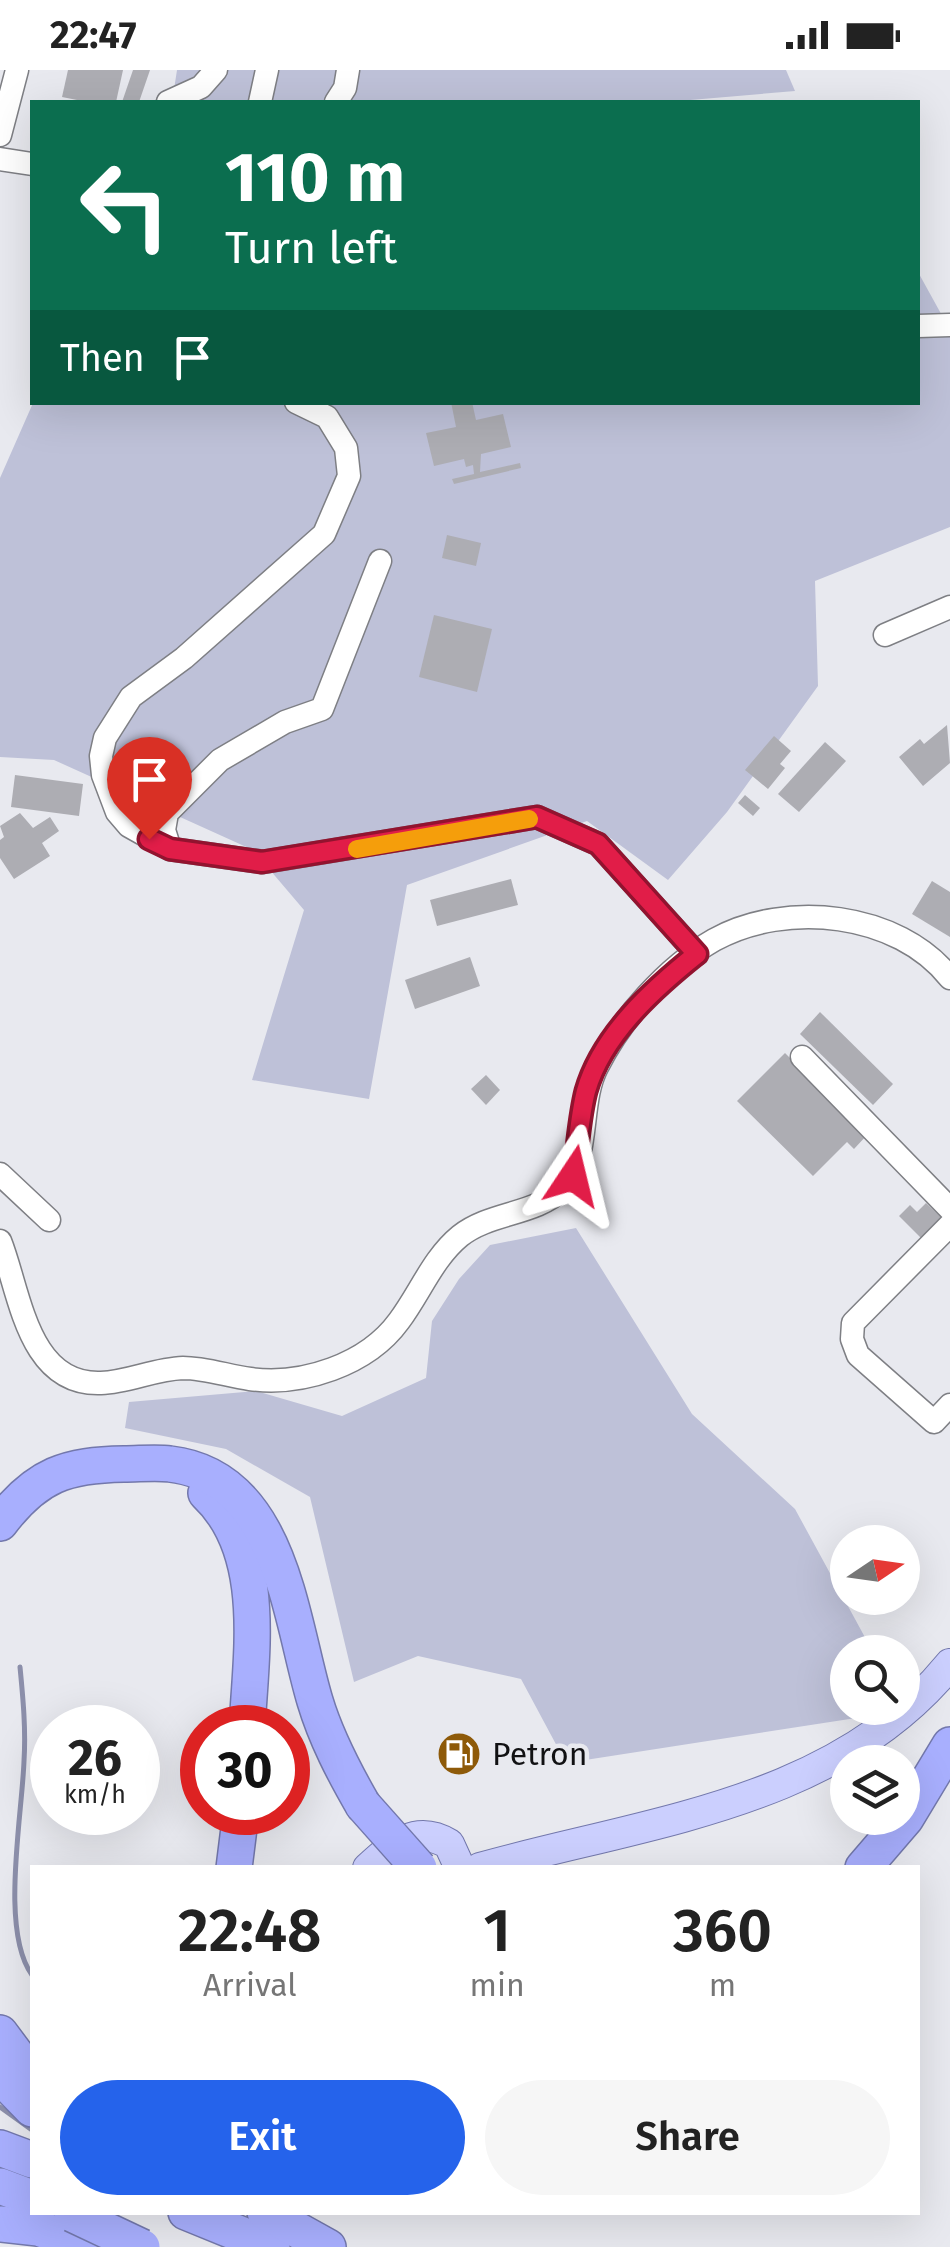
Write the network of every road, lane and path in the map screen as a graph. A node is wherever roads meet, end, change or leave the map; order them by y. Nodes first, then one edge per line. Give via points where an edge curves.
1 (16, 70) edge
2 (216, 70) edge
3 (267, 70) edge
4 (348, 70) edge
5 (172, 100) edge
6 (260, 100) edge
7 (337, 100) edge
8 (0, 134) edge
9 (0, 160) edge
10 (30, 164) edge
11 (950, 325) edge
12 (920, 326) edge
13 (302, 405) edge
14 (380, 561) dead end
15 (950, 606) edge
16 (885, 635) dead end
17 (170, 849) junction
18 (697, 954) junction
19 (950, 978) edge
20 (802, 1057) dead end
21 (0, 1174) edge
22 (950, 1209) edge
23 (49, 1220) dead end
24 (950, 1224) edge
25 (0, 1241) edge
26 (950, 1404) edge
27 (171, 1464) junction
28 (0, 1522) edge
29 (950, 1664) edge
30 (248, 1705) edge
31 (950, 1745) edge
32 (238, 1835) edge
33 (234, 1865) edge
34 (372, 1865) edge
35 (416, 1865) edge
36 (458, 1865) edge
37 (492, 1865) edge
38 (866, 1865) edge
39 (0, 2033) edge
40 (30, 2073) edge
41 (0, 2076) edge
42 (30, 2107) edge
43 (0, 2148) edge
44 (30, 2159) edge
45 (0, 2186) edge
46 (30, 2197) edge
47 (106, 2215) edge
48 (195, 2215) edge
49 (270, 2215) edge
50 (0, 2224) edge
51 (82, 2233) edge
52 (142, 2247) edge
53 (272, 2247) edge
54 (328, 2247) edge

1 - 8 street
2 - 5 street via 201,87
3 - 6 street
4 - 7 street
9 - 10 street
11 - 12 street
13 - 17 street via 328,417 346,448 348,476 324,534 131,696 106,738 103,775 117,812
14 - 17 street via 322,709 220,760 167,812
15 - 16 street
17 - 18 street via 262,862 537,817 598,844
18 - 19 street via 748,929 831,917 868,924 920,948
18 - 25 street via 660,984 596,1068 573,1176 560,1192 486,1219 458,1237 396,1326 326,1372 297,1380 254,1379 193,1368 102,1384 68,1376 28,1330
20 - 22 street
21 - 23 street
24 - 26 street via 853,1323 852,1339 858,1355 934,1422
27 - 28 highway via 80,1464 51,1476
27 - 30 highway via 229,1519 245,1562 252,1628
27 - 35 highway, bridge via 222,1485 262,1529 277,1558 338,1760 363,1806
29 - 37 main road via 891,1720 799,1776 674,1821
31 - 38 highway via 906,1818
32 - 33 highway
34 - 36 main road via 402,1840 424,1835 448,1844
39 - 40 highway
41 - 42 highway
43 - 44 highway
45 - 46 highway
47 - 51 main road
48 - 53 highway
49 - 54 highway
50 - 51 highway
51 - 52 highway, bridge

